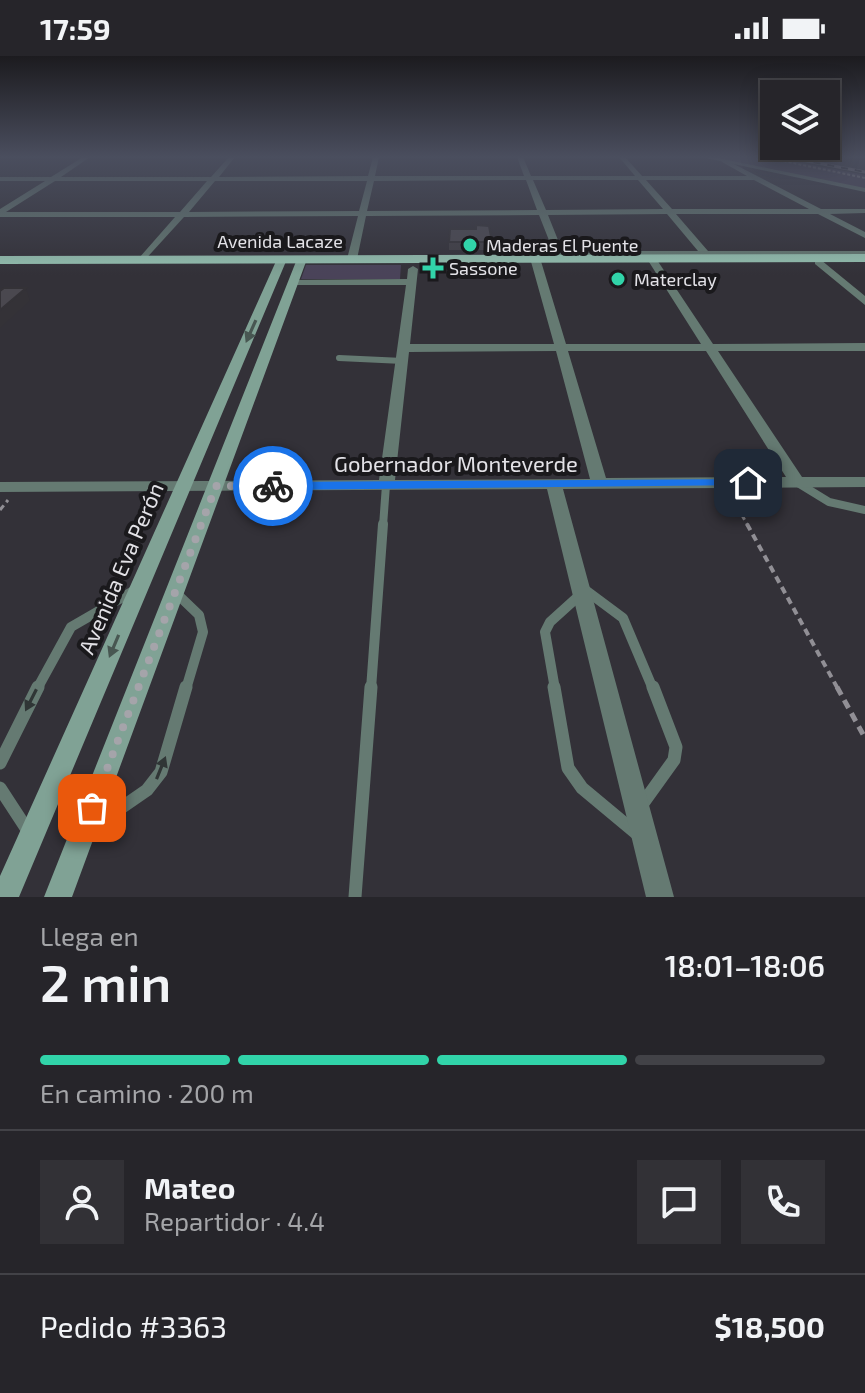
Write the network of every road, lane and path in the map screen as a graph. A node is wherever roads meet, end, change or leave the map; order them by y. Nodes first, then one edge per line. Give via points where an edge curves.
1 (26, 196) edge
2 (196, 196) edge
3 (368, 196) edge
4 (536, 196) edge
5 (656, 196) edge
6 (788, 196) edge
7 (865, 211) edge
8 (818, 212) junction
9 (364, 213) junction
10 (543, 213) junction
11 (670, 213) junction
12 (0, 214) edge
13 (180, 214) junction
14 (865, 235) edge
15 (707, 256) junction
16 (865, 257) edge
17 (535, 258) junction
18 (561, 258) junction
19 (292, 259) junction
20 (352, 259) junction
21 (0, 260) edge
22 (142, 260) junction
23 (654, 262) junction
24 (818, 262) junction
25 (294, 282) junction
26 (865, 302) edge
27 (560, 347) junction
28 (865, 347) edge
29 (711, 348) junction
30 (404, 354) junction
31 (339, 358) dead end
32 (797, 482) junction
33 (865, 482) edge
34 (724, 483) junction
35 (554, 484) junction
36 (600, 484) junction
37 (386, 485) junction
38 (216, 486) junction
39 (0, 487) edge
40 (183, 487) junction
41 (865, 510) edge
42 (139, 588) junction
43 (581, 590) junction
44 (175, 592) junction
45 (865, 738) edge
46 (0, 763) edge
47 (0, 788) edge
48 (638, 810) junction
49 (82, 835) junction
50 (32, 836) junction
51 (646, 840) junction
52 (5, 897) edge
53 (58, 897) edge
54 (355, 897) edge
55 (660, 897) edge

1 - 12 street
2 - 13 street
3 - 9 street
4 - 10 street
5 - 11 street
6 - 8 street
7 - 8 street
8 - 11 street
8 - 14 street
9 - 10 street
9 - 13 street
9 - 20 street
10 - 11 street
10 - 18 street
11 - 15 street
12 - 13 street
13 - 22 street
15 - 16 main road, Avenida Lacaze
15 - 18 main road, Avenida Lacaze
16 - 24 street
17 - 18 main road, Avenida Lacaze
17 - 20 main road, Avenida Lacaze
17 - 27 street
18 - 23 street
19 - 20 main road, Avenida Lacaze
19 - 22 main road, Avenida Lacaze
19 - 25 main road
19 -> 40 main road, Avenida Eva Perón
21 - 22 main road, Avenida Lacaze
23 - 24 street
23 - 29 street
24 - 26 street
25 - 30 street via 412,275
25 - 38 main road
27 - 29 street
27 - 30 street
27 - 36 street
28 - 29 street
29 - 32 street
30 - 31 lane
30 - 37 street
32 - 33 street, Gobernador Monteverde
32 - 34 street, Gobernador Monteverde
32 - 41 lane via 846,508
34 - 36 street, Gobernador Monteverde
34 - 45 path
35 - 36 street, Gobernador Monteverde
35 - 37 street, Gobernador Monteverde
35 - 43 street
37 - 38 street, Gobernador Monteverde
37 - 54 lane
38 - 40 street, Gobernador Monteverde
38 - 44 main road
39 - 40 street, Gobernador Monteverde
40 - 42 main road, Avenida Eva Perón
42 -> 46 lane via 64,635
42 -> 50 main road, Avenida Eva Perón
43 - 48 street
43 - 48 lane via 623,618 676,747 674,760
43 - 51 lane via 545,632 568,768 582,788
44 - 49 main road
49 -> 44 lane via 147,790 161,772 203,632 199,615
47 - 50 lane
48 - 51 street
49 - 53 main road
50 - 52 main road, Avenida Eva Perón
51 - 55 street

